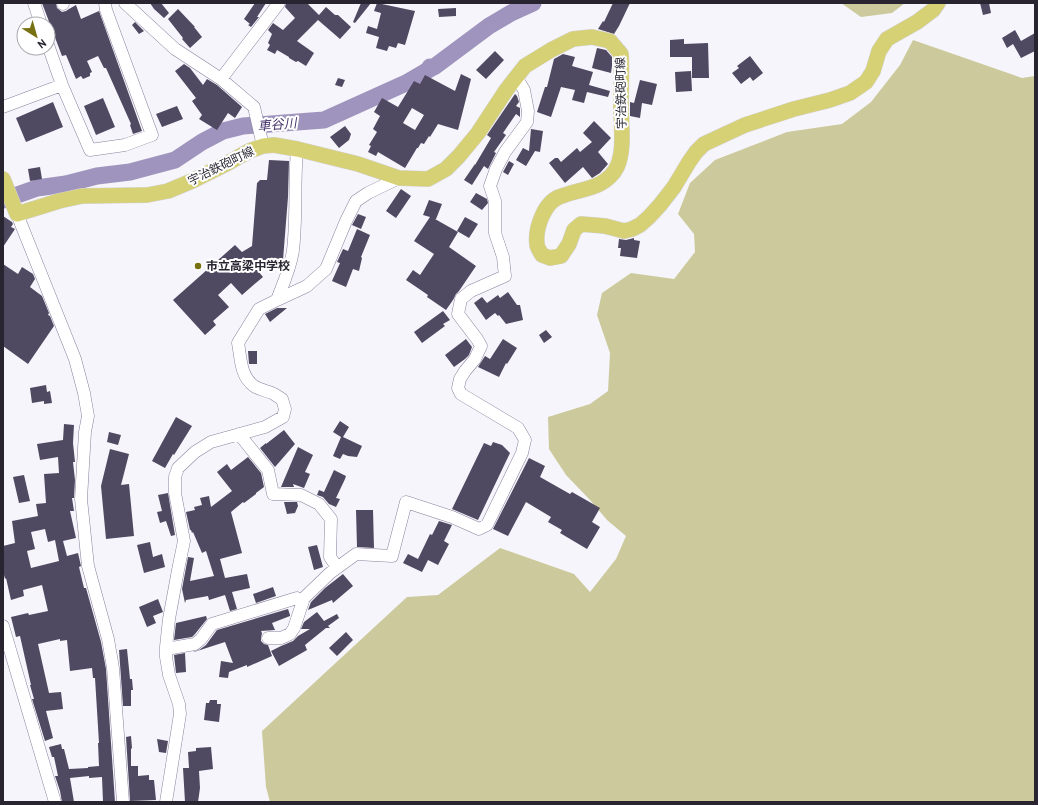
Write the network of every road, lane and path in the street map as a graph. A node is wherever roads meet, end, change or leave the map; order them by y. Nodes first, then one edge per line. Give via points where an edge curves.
1 (34, 3) edge
2 (105, 3) edge
3 (125, 3) edge
4 (279, 3) edge
5 (938, 3) edge
6 (38, 16) edge
7 (52, 56) edge
8 (516, 77) junction
9 (221, 79) junction
10 (62, 85) junction
11 (3, 107) edge
12 (262, 142) junction
13 (297, 149) junction
14 (399, 178) junction
15 (11, 198) edge
16 (277, 300) junction
17 (239, 434) junction
18 (338, 567) junction
19 (297, 598) dead end
20 (3, 626) edge
21 (268, 638) dead end
22 (166, 649) junction
23 (55, 802) edge
24 (123, 802) edge
25 (166, 802) edge

1 - 6 street
2 - 10 street via 152,135 125,145 90,150
3 - 9 street via 175,49
4 - 9 street
5 - 8 main road, 宇治鉄砲町線 via 917,22 887,39 879,51 874,71 866,82 850,93 745,125 704,144 689,162 674,187 640,225 624,231 581,224 574,230 561,256 556,257 542,255 536,245 538,226 546,207 558,197 599,185 612,175 618,165 622,145 622,54 610,41 592,37 573,39 525,66
7 - 10 street
8 - 14 main road, 宇治鉄砲町線 via 478,133 446,168 428,179
8 - 18 street via 524,90 528,111 526,122 505,152 490,186 505,276 471,291 461,299 458,314 481,346 460,379 458,388 461,394 518,428 525,440 522,453 487,524 479,529 406,502 392,556 356,554
9 - 12 street via 254,107
10 - 11 street
12 - 13 main road, 宇治鉄砲町線
12 - 15 main road, 宇治鉄砲町線 via 228,163 168,191 147,195 82,196 59,201
13 - 14 main road, 宇治鉄砲町線 via 358,164
13 - 16 street via 293,251
14 - 16 street via 356,201 326,269 307,286
15 - 24 street via 75,359 84,393 88,416 81,499 88,566 108,639 113,668
16 - 17 street via 259,309 238,343 240,361 246,378 254,386 282,399 285,409 283,417
17 - 18 street via 268,470 272,494 301,495 319,504 331,519 330,557
17 - 22 street via 200,448 178,468 175,493 184,541
18 - 21 street via 304,598 290,634 281,638
19 - 22 street via 212,624 195,644
20 - 23 street
22 - 25 street via 169,675 180,714

